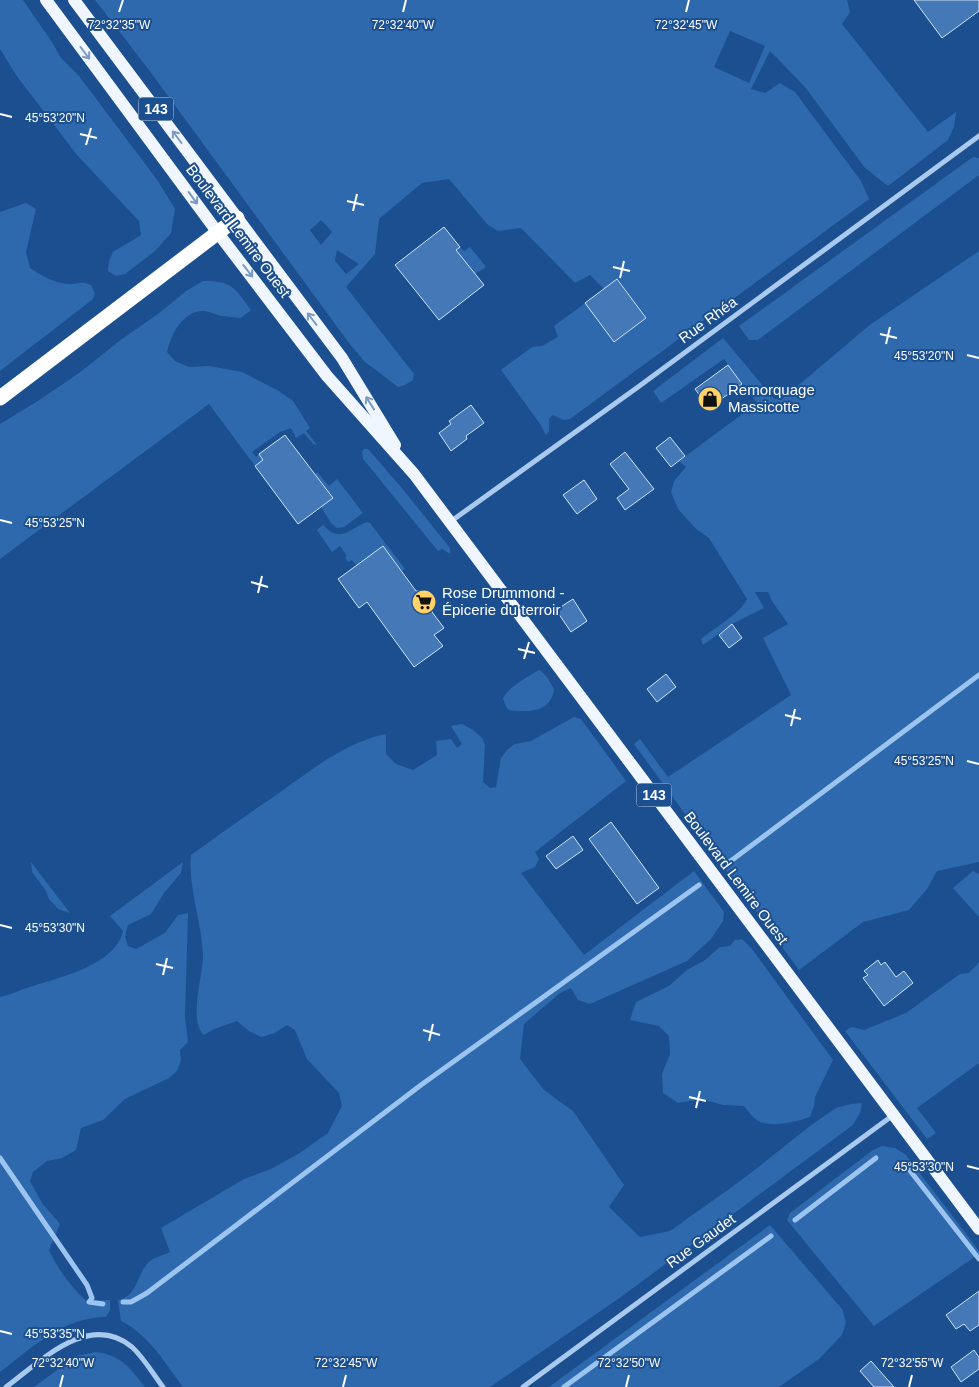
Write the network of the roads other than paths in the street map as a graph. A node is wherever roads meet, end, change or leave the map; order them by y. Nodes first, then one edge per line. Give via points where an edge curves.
1 (46, 0) edge
2 (74, 0) edge
3 (979, 136) edge
4 (237, 218) junction
5 (218, 233) junction
6 (0, 398) edge
7 (414, 474) junction
8 (450, 522) junction
9 (893, 1116) junction
10 (979, 1229) edge
11 (6, 1387) edge
12 (163, 1387) edge
13 (524, 1387) edge

1 -> 5 main road, Boulevard Lemire Ouest
4 -> 2 main road, Boulevard Lemire Ouest / 143
3 - 8 street, Rue Rhéa
4 - 5 highway
7 -> 4 main road, Boulevard Lemire Ouest / 143 via 342,358
5 - 6 highway
5 -> 7 main road, Boulevard Lemire Ouest / 143 via 328,376
7 - 8 main road, Boulevard Lemire Ouest / 143
8 - 9 main road, Boulevard Lemire Ouest / 143
9 - 10 main road, Boulevard Lemire Ouest / 143
9 - 13 street, Rue Gaudet
11 - 12 street via 75,1339 104,1334 133,1349

